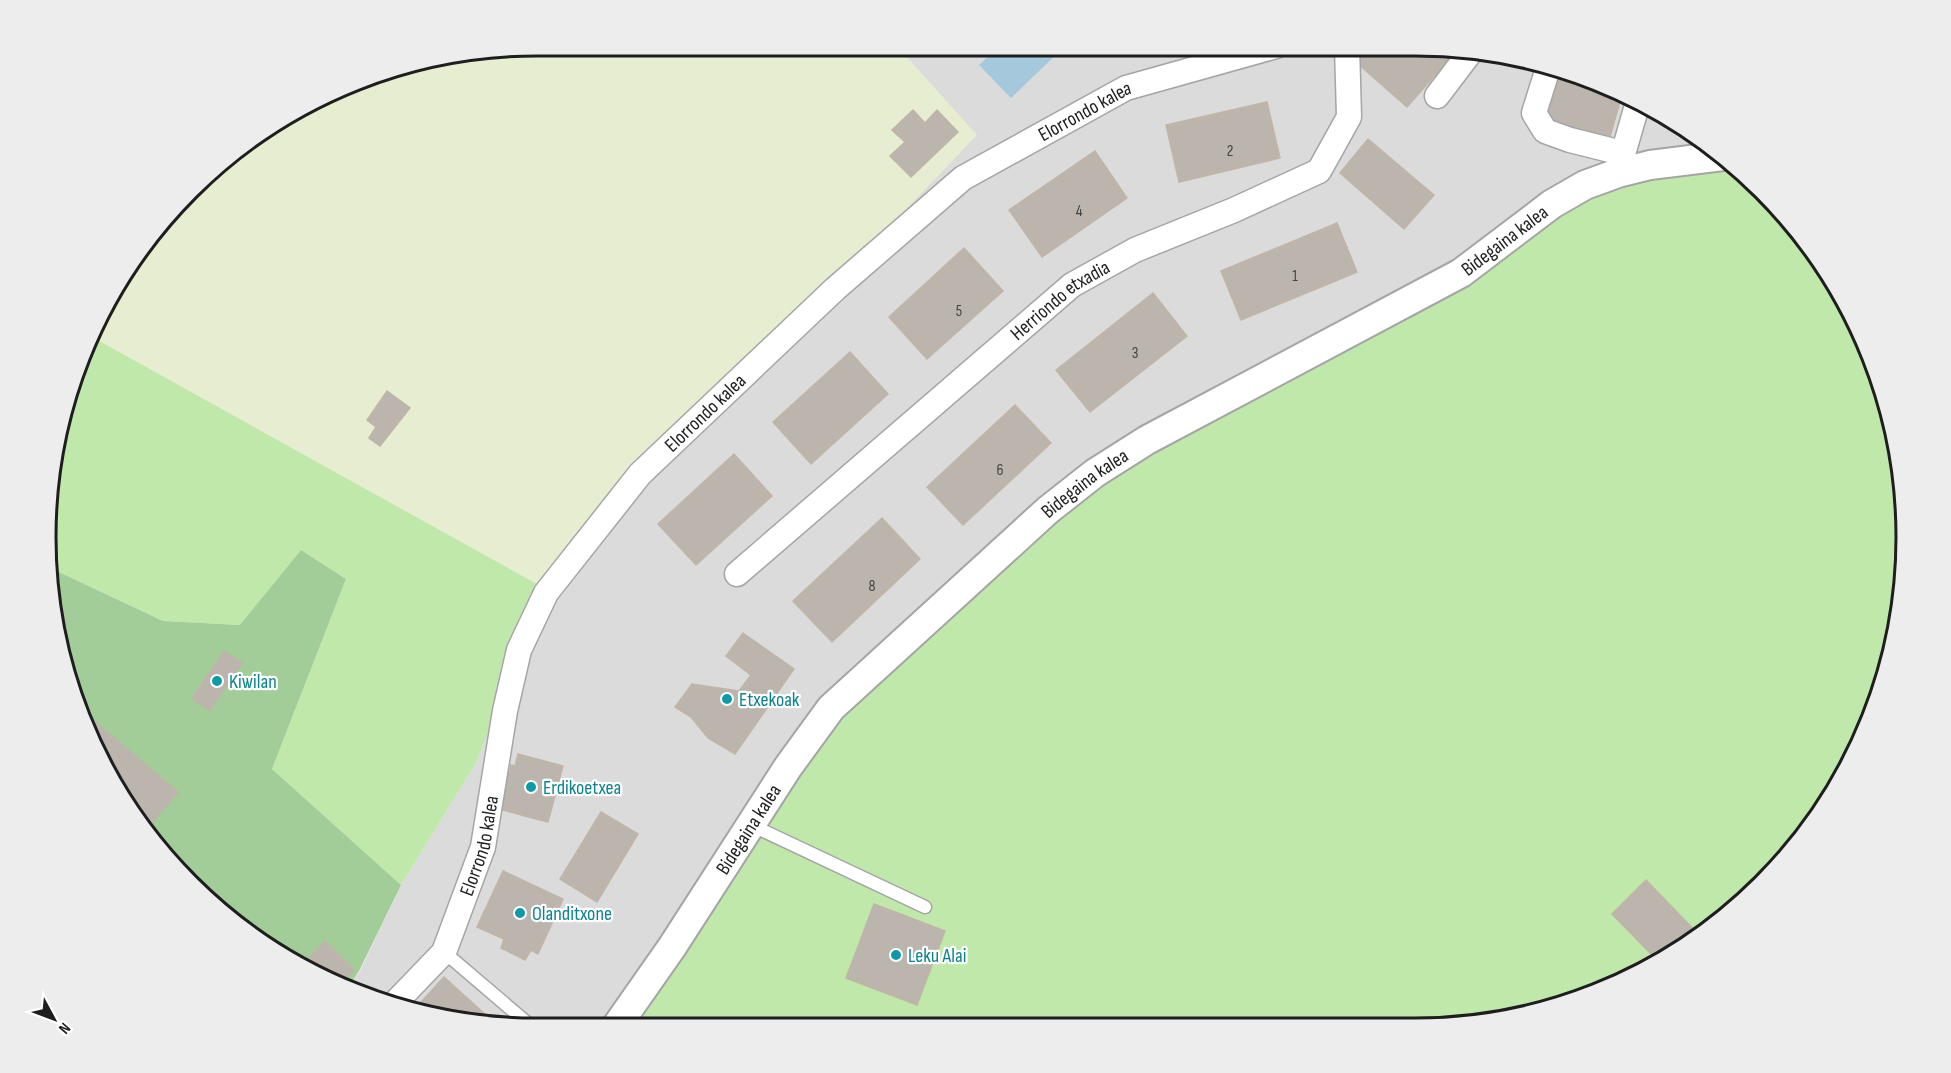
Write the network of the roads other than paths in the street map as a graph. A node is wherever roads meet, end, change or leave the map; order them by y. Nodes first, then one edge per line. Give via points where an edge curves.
1 (1240, 56) edge
2 (1347, 56) edge
3 (1465, 59) edge
4 (1546, 74) edge
5 (1437, 96) dead end
6 (1636, 110) edge
7 (1710, 158) edge
8 (1620, 163) junction
9 (737, 574) dead end
10 (751, 825) junction
11 (925, 907) dead end
12 (444, 952) junction
13 (400, 997) edge
14 (520, 1017) edge
15 (622, 1018) edge

1 - 12 street, Elorrondo kalea via 1126,88 963,178 835,289 640,474 546,593 519,650 483,847
2 - 9 street, Herriondo etxadia via 1349,117 1319,171 1135,250 1072,285
3 - 5 street
4 - 8 street via 1534,113 1545,131
6 - 8 street
7 - 8 street, Bidegaina kalea via 1650,165
8 - 10 street, Bidegaina kalea via 1552,204 1451,279 1147,440 1095,473 1048,510 831,708
10 - 11 lane
10 - 15 street, Bidegaina kalea
12 - 13 street, Elorrondo kalea
12 - 14 lane

